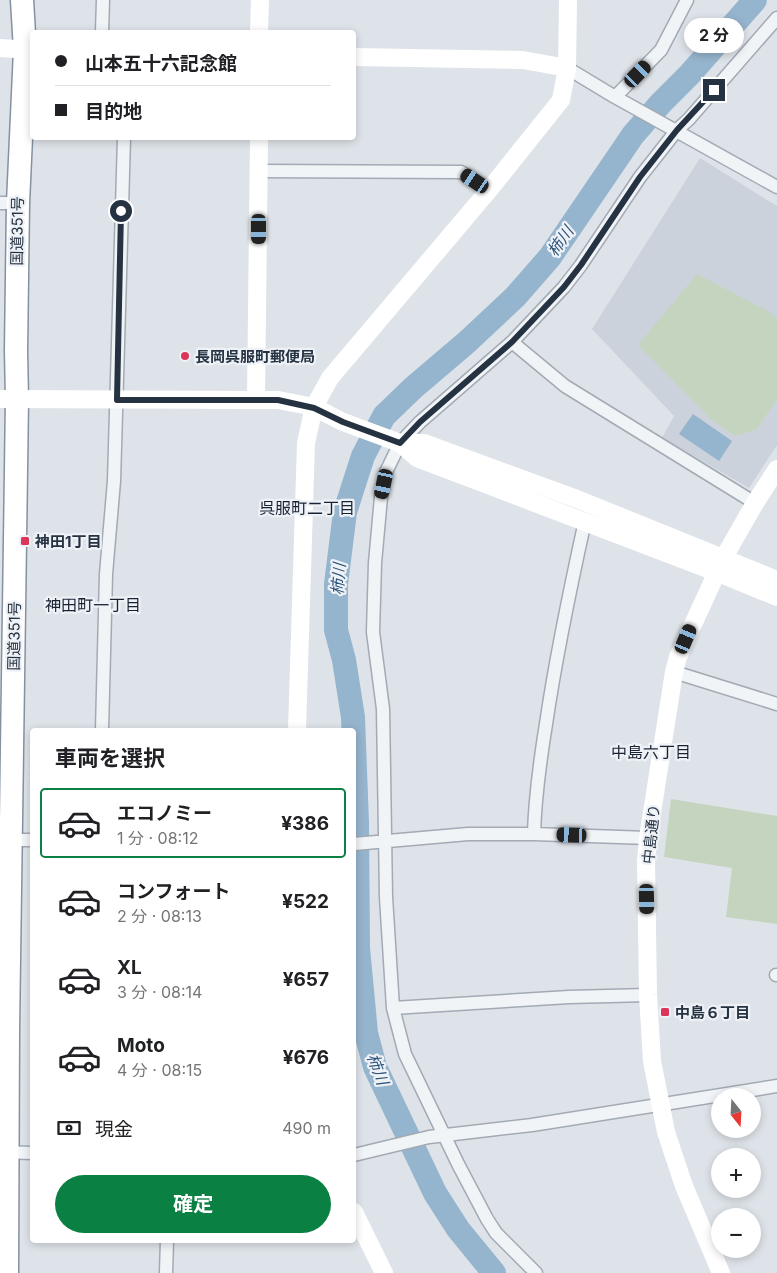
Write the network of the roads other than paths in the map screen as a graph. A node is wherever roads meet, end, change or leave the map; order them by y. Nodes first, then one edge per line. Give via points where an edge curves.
1 (22, 0) edge
2 (103, 0) edge
3 (260, 0) edge
4 (568, 0) edge
5 (687, 0) edge
6 (777, 18) edge
7 (102, 30) edge
8 (259, 30) edge
9 (0, 48) edge
10 (29, 50) edge
11 (356, 57) edge
12 (566, 68) junction
13 (615, 97) junction
14 (677, 130) junction
15 (124, 140) edge
16 (259, 140) edge
17 (259, 171) junction
18 (777, 187) edge
19 (489, 190) junction
20 (9, 203) edge
21 (512, 342) junction
22 (9, 399) edge
23 (117, 400) junction
24 (256, 400) junction
25 (314, 408) junction
26 (396, 442) junction
27 (777, 470) edge
28 (755, 503) junction
29 (585, 521) junction
30 (720, 565) junction
31 (777, 580) edge
32 (777, 597) edge
33 (674, 672) junction
34 (777, 704) edge
35 (102, 728) edge
36 (297, 728) edge
37 (534, 834) junction
38 (648, 838) junction
39 (381, 841) junction
40 (356, 844) edge
41 (13, 849) edge
42 (648, 995) junction
43 (393, 1008) junction
44 (777, 1086) edge
45 (660, 1106) junction
46 (445, 1136) junction
47 (3, 1152) edge
48 (30, 1153) edge
49 (356, 1155) edge
50 (356, 1216) edge
51 (167, 1243) edge
52 (6, 1273) edge
53 (166, 1273) edge
54 (384, 1273) edge
55 (536, 1273) edge
56 (721, 1273) edge

1 - 10 highway, 国道351号
2 - 7 street
3 - 8 street
4 - 12 street
5 - 13 street via 661,50
6 - 14 street
9 - 10 street
10 - 20 highway, 国道351号
11 - 12 street via 523,60
12 - 13 street
12 - 19 street via 561,100
13 - 14 street
14 - 18 street
14 - 21 street via 640,177 576,272
15 - 23 street
16 - 17 street
17 - 19 street via 461,172
17 - 24 street
19 - 25 street via 330,378
20 - 22 highway, 国道351号 via 16,351
21 - 26 street
21 - 28 street via 565,386
22 - 23 street
22 - 41 highway, 国道351号
23 - 24 street
23 - 35 street via 106,574
24 - 25 street via 278,400
25 - 26 street
25 - 36 street via 306,443
26 - 29 street via 417,458
26 - 30 street via 424,443 577,499
26 - 39 street via 381,497 374,572 373,632 383,709
27 - 28 street, 中島通り
28 - 30 street, 中島通り
29 - 30 street
29 - 37 street via 561,628 547,713 535,797
30 - 31 street
30 - 32 street
30 - 33 street, 中島通り
33 - 34 street
33 - 38 street, 中島通り
37 - 38 street
37 - 39 street via 468,834
38 - 42 street, 中島通り
39 - 40 street
39 - 43 street
41 - 47 highway, 国道351号
42 - 43 street
42 - 45 street, 中島通り via 652,1060
43 - 46 street via 405,1054
44 - 45 street
45 - 46 street
45 - 56 street, 中島通り via 684,1186
46 - 49 street
46 - 55 street via 496,1233
47 - 48 street
47 - 52 highway, 国道351号
50 - 54 street
51 - 53 street

